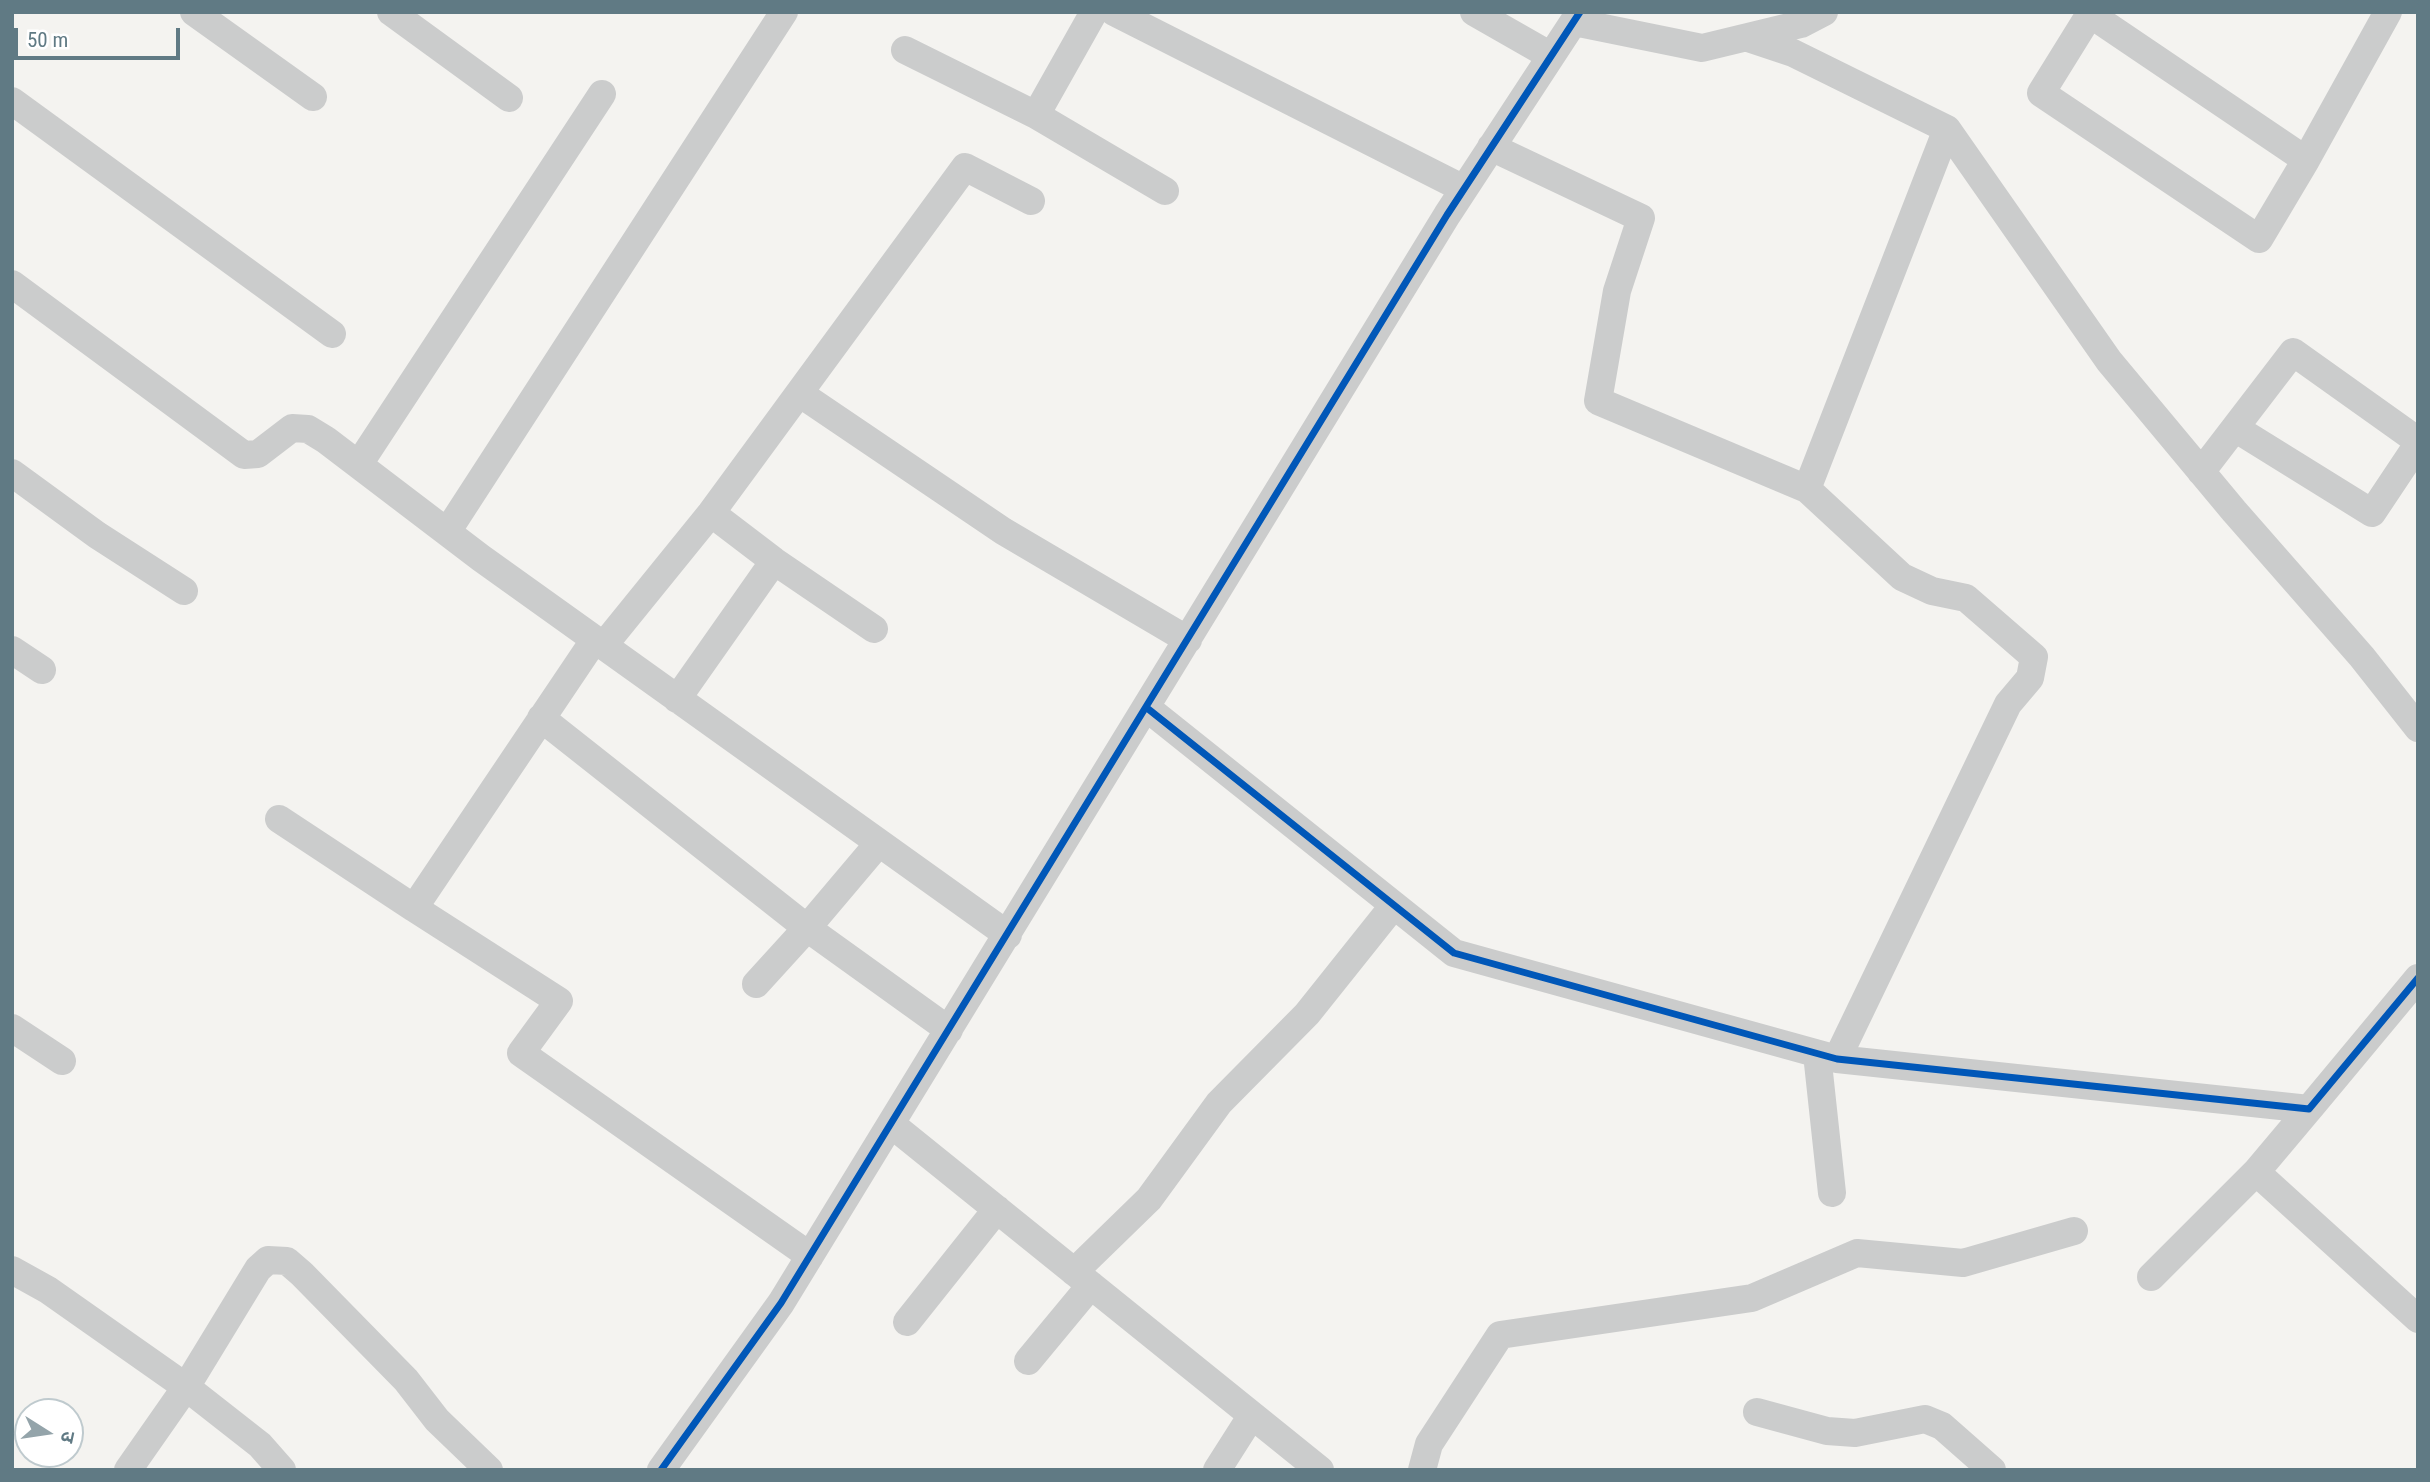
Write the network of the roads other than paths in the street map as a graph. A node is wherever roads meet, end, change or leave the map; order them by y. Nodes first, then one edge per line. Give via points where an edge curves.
1 (194, 12) edge
2 (391, 12) edge
3 (784, 12) edge
4 (1094, 12) edge
5 (1114, 12) edge
6 (1474, 12) edge
7 (1824, 12) edge
8 (2388, 12) edge
9 (2090, 13) edge
10 (1577, 17) edge
11 (1751, 39) junction
12 (905, 50) dead end
13 (1551, 56) junction
14 (602, 94) dead end
15 (313, 97) dead end
16 (509, 98) dead end
17 (12, 101) edge
18 (1035, 116) junction
19 (1947, 129) junction
20 (1491, 147) junction
21 (2306, 160) junction
22 (1464, 189) junction
23 (1165, 191) dead end
24 (1031, 201) dead end
25 (12, 284) edge
26 (331, 334) dead end
27 (799, 393) junction
28 (2235, 428) junction
29 (2418, 442) edge
30 (359, 464) junction
31 (2201, 472) junction
32 (12, 473) edge
33 (1807, 489) junction
34 (711, 513) junction
35 (447, 532) junction
36 (774, 561) junction
37 (184, 591) dead end
38 (874, 629) dead end
39 (1188, 640) junction
40 (599, 642) junction
41 (12, 650) edge
42 (42, 670) dead end
43 (677, 699) junction
44 (1147, 708) junction
45 (541, 718) junction
46 (2418, 728) edge
47 (279, 819) dead end
48 (878, 844) junction
49 (1394, 905) junction
50 (414, 908) junction
51 (807, 928) junction
52 (1008, 935) junction
53 (2418, 978) edge
54 (756, 984) dead end
55 (12, 1028) edge
56 (949, 1030) junction
57 (1827, 1056) junction
58 (62, 1061) dead end
59 (2309, 1109) junction
60 (891, 1124) junction
61 (2256, 1172) junction
62 (1832, 1194) dead end
63 (997, 1209) junction
64 (2074, 1231) dead end
65 (810, 1256) junction
66 (12, 1270) edge
67 (1082, 1278) junction
68 (2151, 1278) dead end
69 (2418, 1319) edge
70 (907, 1322) dead end
71 (1028, 1361) dead end
72 (186, 1387) junction
73 (1758, 1412) dead end
74 (1252, 1415) junction
75 (128, 1470) edge
76 (282, 1470) edge
77 (489, 1470) edge
78 (661, 1470) edge
79 (1217, 1470) edge
80 (1320, 1470) edge
81 (1422, 1470) edge
82 (1992, 1470) edge

1 - 15 street
2 - 16 street
3 - 35 street
4 - 18 street
5 - 22 street
6 - 13 street
7 - 11 street
8 - 21 street
9 - 21 street
9 - 21 street via 2041,93 2259,239
10 - 11 street via 1702,48
10 - 13 street
11 - 19 street via 1793,53
12 - 18 street
13 - 20 street
14 - 30 street
17 - 26 street
18 - 23 street
19 - 31 street via 2109,361
19 - 33 street
20 - 22 street
20 - 33 street via 1641,218 1617,291 1598,401
22 - 39 street
24 - 27 street via 965,167
25 - 30 street via 244,455 258,453 292,428 308,429
27 - 34 street
27 - 39 street via 1003,531
28 - 29 street via 2372,513
28 - 29 street via 2293,352
28 - 31 street
30 - 35 street
31 - 46 street
32 - 37 street
33 - 57 street via 1902,577 1932,591 1966,598 2034,657 2030,678 2008,704
34 - 36 street
34 - 40 street
35 - 40 street
36 - 38 street
36 - 43 street
39 - 44 street
40 - 43 street
40 - 45 street
41 - 42 street
43 - 48 street
44 - 49 street
44 - 52 street
45 - 50 street
45 - 51 street
47 - 50 street
48 - 51 street
48 - 52 street
49 - 57 street via 1454,953
49 - 67 street via 1307,1014 1219,1103 1149,1199
50 - 65 street via 559,1001 522,1053
51 - 54 street
51 - 56 street
52 - 56 street
53 - 59 street
55 - 58 street
56 - 60 street
57 - 59 street
57 - 62 street
59 - 61 street
60 - 63 street
60 - 65 street
61 - 68 street
61 - 69 street
63 - 67 street
63 - 70 street
64 - 81 street via 1963,1263 1857,1253 1752,1298 1500,1335 1429,1444
65 - 78 street
66 - 72 street
67 - 71 street
67 - 74 street
72 - 75 street
72 - 76 street via 260,1445
72 - 77 street via 258,1269 268,1260 287,1261
73 - 82 street via 1827,1431 1855,1433 1925,1419 1942,1426
74 - 79 street
74 - 80 street

